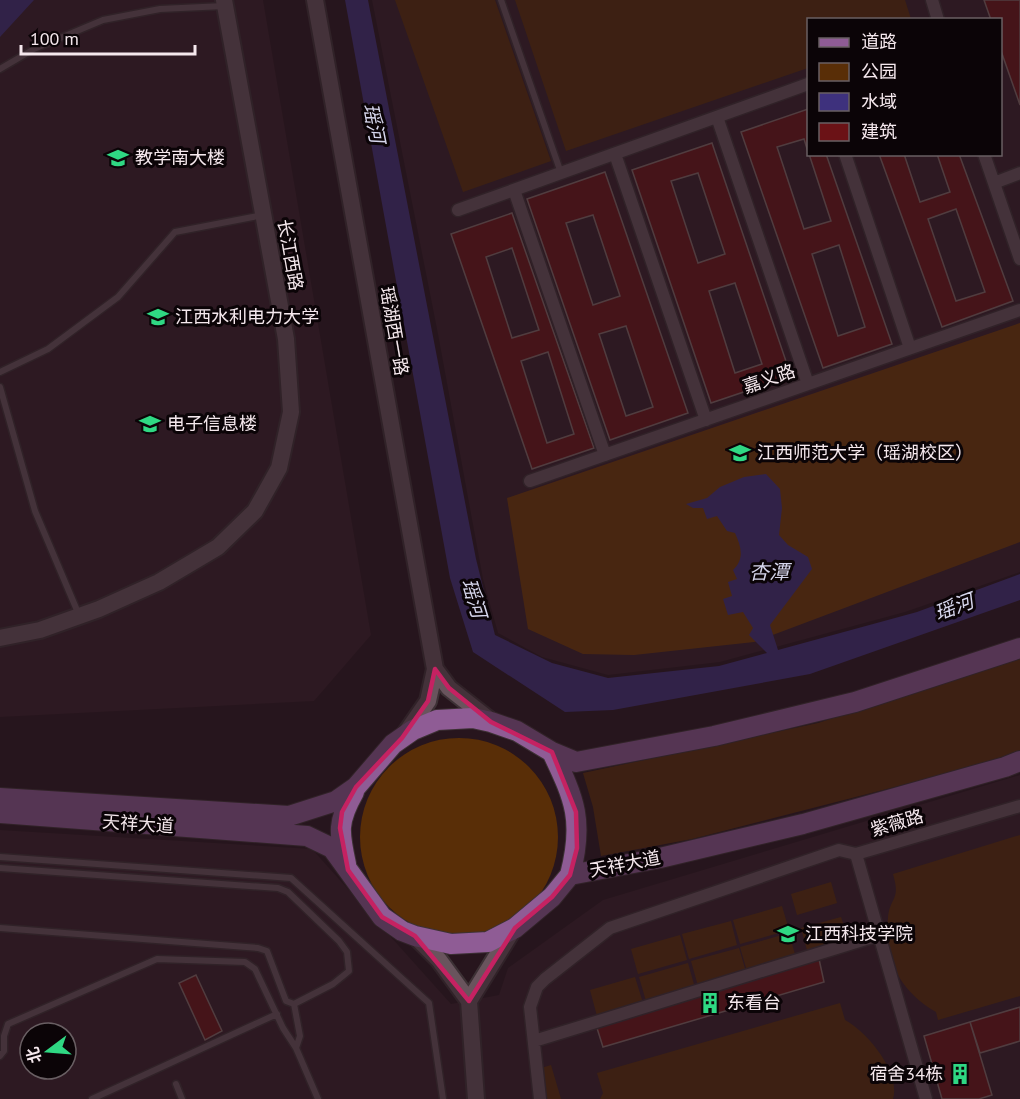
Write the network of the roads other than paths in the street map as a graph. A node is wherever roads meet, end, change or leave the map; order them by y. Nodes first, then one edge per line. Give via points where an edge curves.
1 (315, 0) edge
2 (501, 0) edge
3 (932, 0) edge
4 (224, 3) edge
5 (937, 18) edge
6 (0, 69) edge
7 (807, 84) edge
8 (717, 117) junction
9 (615, 154) junction
10 (846, 156) edge
11 (985, 156) edge
12 (561, 173) junction
13 (1020, 173) edge
14 (994, 183) junction
15 (514, 190) junction
16 (458, 210) dead end
17 (263, 215) junction
18 (1020, 259) edge
19 (1020, 310) edge
20 (910, 348) junction
21 (0, 372) edge
22 (808, 384) junction
23 (0, 387) edge
24 (706, 420) junction
25 (605, 455) junction
26 (530, 481) dead end
27 (79, 616) junction
28 (0, 638) edge
29 (1020, 648) edge
30 (435, 669) junction
31 (491, 722) junction
32 (402, 738) junction
33 (552, 752) junction
34 (1020, 761) edge
35 (356, 787) junction
36 (0, 798) edge
37 (1020, 806) edge
38 (0, 813) edge
39 (856, 854) junction
40 (0, 857) edge
41 (0, 868) edge
42 (348, 870) junction
43 (570, 875) junction
44 (0, 928) edge
45 (514, 928) junction
46 (415, 936) junction
47 (879, 936) junction
48 (469, 1001) junction
49 (294, 1004) junction
50 (277, 1014) junction
51 (534, 1041) junction
52 (296, 1048) junction
53 (0, 1056) edge
54 (176, 1084) dead end
55 (93, 1099) edge
56 (182, 1099) edge
57 (318, 1099) edge
58 (443, 1099) edge
59 (476, 1099) edge
60 (540, 1099) edge
61 (926, 1099) edge

1 - 30 street, 瑶湖西一路
2 - 12 lane
3 - 5 street
4 - 6 lane via 103,20 34,49
4 - 17 street, 长江西路
7 - 8 street
8 - 9 street
8 - 22 street
9 - 12 street
9 - 24 street
10 - 20 street
11 - 14 street
12 - 15 street
13 - 14 street
14 - 18 street
15 - 16 street
15 - 25 street
17 - 21 lane via 175,232 118,297 48,349
17 - 27 street, 长江西路 via 286,339 291,412 279,468 255,511 218,547 159,582
19 - 20 street, 嘉义路
20 - 22 street, 嘉义路
22 - 24 street, 嘉义路
23 - 27 lane via 35,511
24 - 25 street, 嘉义路
25 - 26 street, 嘉义路
27 - 28 street, 长江西路 via 40,630
29 - 33 main road, 天祥大道 via 855,702 714,736 576,762
30 - 31 street via 449,688
30 - 32 street via 428,701
31 - 32 main road, 天祥大道 via 473,718 437,720
31 - 33 main road, 天祥大道 via 517,731
32 - 35 main road, 天祥大道
33 - 43 main road via 576,812 577,848
34 - 43 main road, 天祥大道 via 803,824
35 - 36 main road, 天祥大道 via 336,801 289,816
35 - 42 main road via 342,812 340,828
37 - 39 street, 紫薇路
38 - 42 main road, 天祥大道 via 307,836 332,848
39 - 47 street, 紫薇路
39 - 51 street via 839,850 610,928 537,987 530,1007
40 - 58 lane via 291,878 429,1003
41 - 49 lane via 278,888 288,892 339,941 347,952 349,971
42 - 46 main road, 天祥大道 via 382,917
43 - 45 main road, 天祥大道 via 552,897
44 - 49 lane via 258,948 267,951 286,1001
45 - 46 main road, 天祥大道 via 488,942 451,944
45 - 48 street
46 - 48 street via 439,960
47 - 51 street
47 - 61 street, 紫薇路
48 - 59 street
49 - 52 lane via 300,1036
50 - 52 lane
50 - 53 lane via 255,969 245,962 157,959 8,1024
50 - 55 lane
51 - 60 street
52 - 57 lane
54 - 56 lane

